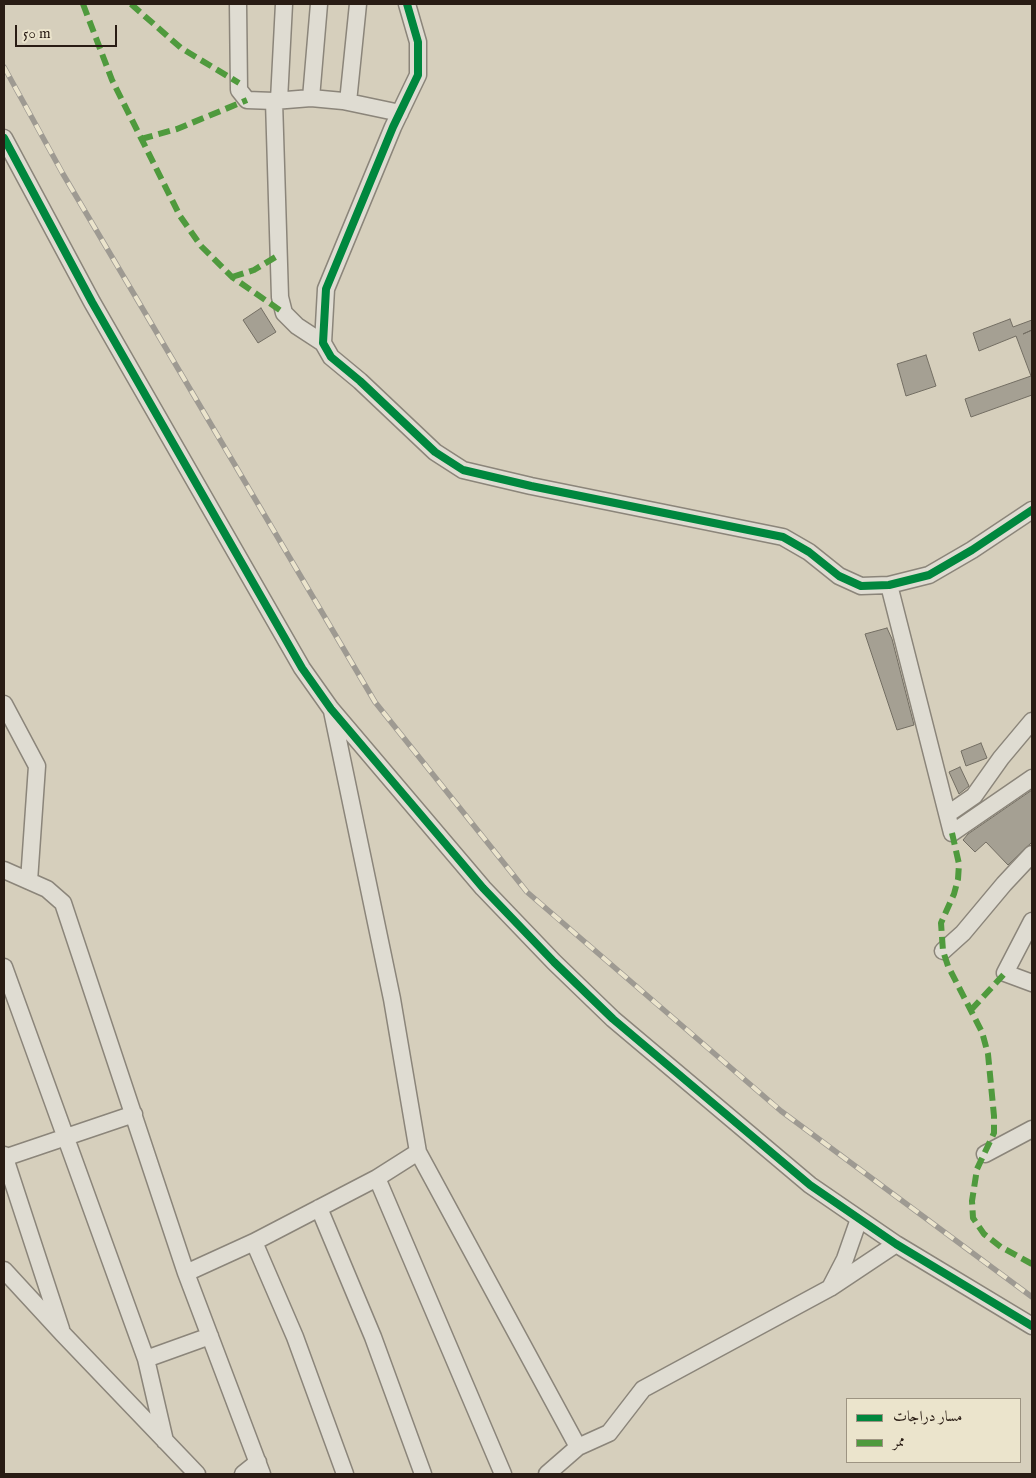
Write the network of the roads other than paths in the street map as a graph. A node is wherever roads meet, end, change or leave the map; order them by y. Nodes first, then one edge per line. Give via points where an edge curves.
1 (238, 4) edge
2 (284, 4) edge
3 (319, 4) edge
4 (358, 4) edge
5 (407, 4) edge
6 (311, 98) junction
7 (276, 101) junction
8 (348, 102) junction
9 (400, 113) junction
10 (4, 138) edge
11 (323, 343) junction
12 (1032, 510) edge
13 (889, 585) junction
14 (4, 704) edge
15 (331, 709) junction
16 (1032, 721) edge
17 (1032, 778) edge
18 (948, 814) junction
19 (1032, 854) edge
20 (4, 870) edge
21 (29, 881) junction
22 (1032, 920) edge
23 (944, 951) dead end
24 (4, 967) edge
25 (1032, 983) edge
26 (134, 1114) junction
27 (1032, 1129) edge
28 (66, 1137) junction
29 (418, 1152) junction
30 (985, 1154) dead end
31 (4, 1157) edge
32 (377, 1178) junction
33 (319, 1208) junction
34 (859, 1219) junction
35 (254, 1242) junction
36 (896, 1244) junction
37 (4, 1270) edge
38 (186, 1273) junction
39 (830, 1288) junction
40 (1032, 1326) edge
41 (63, 1334) junction
42 (210, 1336) junction
43 (146, 1359) junction
44 (165, 1441) junction
45 (578, 1448) junction
46 (260, 1468) edge
47 (197, 1474) edge
48 (243, 1474) edge
49 (345, 1474) edge
50 (423, 1474) edge
51 (503, 1474) edge
52 (547, 1474) edge

1 - 7 street via 239,90 247,100
2 - 7 street
3 - 6 street
4 - 8 street
5 - 9 street via 418,42 418,75
6 - 7 street
6 - 8 street
7 - 11 street via 280,297 284,313
8 - 9 street
9 - 11 street via 326,289
10 - 15 street via 102,320 302,668
11 - 13 street via 331,357 435,452 463,470 782,537 809,552 838,576 861,586
12 - 13 street via 929,575
13 - 18 street
14 - 21 street via 37,766
15 - 29 street via 392,999
15 - 34 street via 483,888 613,1019 810,1185
16 - 18 street via 974,796
17 - 18 street via 952,832
19 - 23 street
20 - 21 street
21 - 26 street via 47,889 63,903
22 - 25 street via 1006,973
24 - 28 street
26 - 28 street
26 - 38 street
27 - 30 street
28 - 31 street
28 - 43 street
29 - 32 street
29 - 45 street
31 - 41 street
32 - 33 street
32 - 51 street
33 - 35 street
33 - 50 street via 373,1337
34 - 36 street
34 - 39 street via 845,1259
35 - 38 street
35 - 49 street via 294,1337
36 - 39 street
36 - 40 street
37 - 41 street
38 - 42 street
39 - 45 street via 643,1389 609,1432
41 - 44 street
42 - 43 street
42 - 46 street
43 - 44 street
44 - 47 street
45 - 52 street
46 - 48 street

